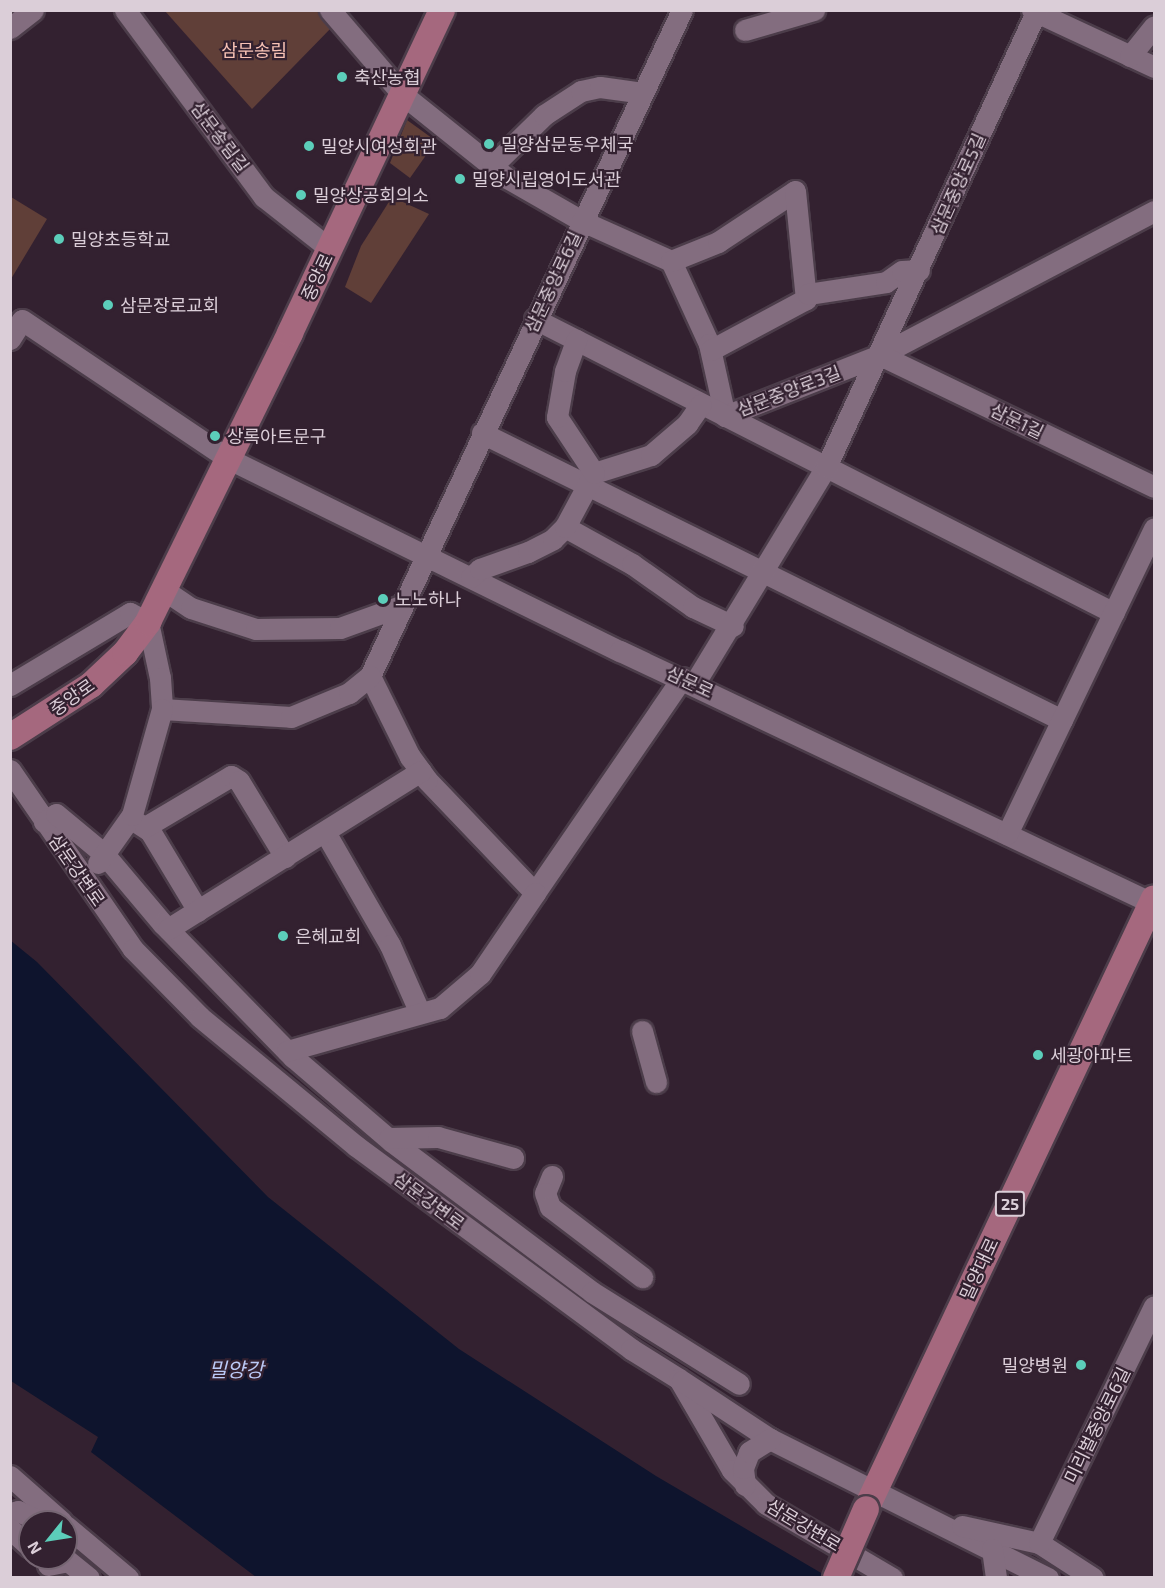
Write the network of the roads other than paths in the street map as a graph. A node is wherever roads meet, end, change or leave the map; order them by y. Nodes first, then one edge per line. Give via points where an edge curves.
1 (33, 10) edge
2 (125, 10) edge
3 (330, 10) edge
4 (442, 10) edge
5 (682, 10) edge
6 (814, 10) edge
7 (1034, 11) edge
8 (1155, 26) edge
9 (10, 28) edge
10 (745, 30) dead end
11 (1130, 56) junction
12 (1155, 67) edge
13 (643, 93) junction
14 (402, 94) junction
15 (492, 166) junction
16 (1155, 212) edge
17 (582, 221) junction
18 (330, 249) junction
19 (671, 261) junction
20 (919, 270) junction
21 (808, 294) junction
22 (535, 319) junction
23 (10, 339) edge
24 (576, 340) junction
25 (711, 350) junction
26 (880, 355) junction
27 (701, 404) junction
28 (725, 416) junction
29 (482, 433) junction
30 (229, 459) junction
31 (826, 467) junction
32 (591, 480) junction
33 (1155, 487) edge
34 (565, 527) junction
35 (1155, 529) edge
36 (424, 554) junction
37 (1148, 554) edge
38 (763, 575) junction
39 (471, 577) junction
40 (164, 590) junction
41 (401, 606) junction
42 (1114, 613) junction
43 (148, 622) junction
44 (732, 626) junction
45 (369, 676) junction
46 (688, 681) junction
47 (10, 685) edge
48 (162, 709) junction
49 (1062, 720) junction
50 (11, 737) edge
51 (10, 770) edge
52 (421, 771) junction
53 (44, 822) junction
54 (137, 823) junction
55 (325, 832) junction
56 (1007, 834) junction
57 (285, 857) junction
58 (101, 858) junction
59 (535, 893) junction
60 (1154, 902) edge
61 (198, 911) junction
62 (168, 929) junction
63 (420, 1013) junction
64 (642, 1031) dead end
65 (287, 1051) junction
66 (656, 1082) dead end
67 (389, 1138) junction
68 (513, 1158) dead end
69 (552, 1176) dead end
70 (642, 1277) dead end
71 (1154, 1307) edge
72 (679, 1379) junction
73 (739, 1384) dead end
74 (770, 1439) junction
75 (10, 1476) edge
76 (745, 1485) junction
77 (870, 1500) junction
78 (48, 1510) edge
79 (940, 1524) junction
80 (78, 1536) edge
81 (1039, 1544) junction
82 (992, 1549) junction
83 (128, 1578) edge
84 (836, 1578) edge
85 (892, 1578) edge
86 (996, 1578) edge
87 (1048, 1578) edge
88 (1093, 1578) edge

1 - 9 street
2 - 18 street, 삼문송림길 via 264,197
3 - 14 street
4 - 14 main road, 중앙로
5 - 13 street, 삼문중앙로6길
6 - 10 street
7 - 11 street
7 - 20 street, 삼문중앙로5길
8 - 11 street
11 - 12 street
13 - 15 street via 600,87 581,91 544,115
13 - 17 street, 삼문중앙로6길
14 - 15 street
14 - 18 main road, 중앙로
15 - 17 street
16 - 26 street, 삼문중앙로3길
17 - 19 street
17 - 22 street, 삼문중앙로6길
18 - 30 main road, 중앙로
19 - 21 street via 718,242 795,191
19 - 25 street, 삼문중앙로3길
20 - 21 street via 902,271 886,282
20 - 26 street, 삼문중앙로5길
21 - 25 street via 806,299
22 - 24 street
22 - 29 street, 삼문중앙로6길
23 - 30 street via 22,320
24 - 27 street
24 - 32 street via 565,371 557,417
25 - 28 street, 삼문중앙로3길
26 - 28 street, 삼문중앙로3길
26 - 31 street, 삼문중앙로5길
26 - 33 street, 삼문1길
27 - 28 street
27 - 32 street via 687,424 651,456
28 - 31 street
29 - 32 street
29 - 36 street, 삼문중앙로6길
30 - 36 street, 삼문로
30 - 40 main road, 중앙로
31 - 38 street, 삼문중앙로5길
31 - 42 street
32 - 34 street
32 - 38 street
34 - 39 street via 528,552 480,568
34 - 44 street via 632,564 693,607
35 - 37 street
36 - 39 street, 삼문로
36 - 41 street, 삼문중앙로6길
37 - 42 street
38 - 44 street, 삼문중앙로5길
38 - 49 street
39 - 46 street, 삼문로
40 - 41 street via 190,608 256,629 340,628
40 - 43 main road, 중앙로
41 - 45 street, 삼문중앙로6길
42 - 49 street
43 - 47 street via 130,613
43 - 48 street
43 - 50 main road, 중앙로 via 125,653 91,685
44 - 46 street, 삼문중앙로5길
45 - 48 street via 349,693 291,717
45 - 52 street
46 - 56 street, 삼문로
46 - 59 street, 삼문중앙로5길
48 - 54 street
49 - 56 street
51 - 53 street, 삼문강변로
52 - 55 street
52 - 59 street
53 - 58 street via 56,814
53 - 72 street, 삼문강변로 via 133,949 200,1017 272,1080 459,1224
54 - 57 street via 231,776 239,781
54 - 58 street
54 - 61 street
55 - 57 street
55 - 63 street via 390,945
56 - 60 street, 삼문로
57 - 61 street
58 - 62 street
59 - 63 street, 삼문중앙로5길 via 480,974 440,1008
60 - 77 main road, 밀양대로 / 25
61 - 62 street
62 - 65 street
63 - 65 street, 삼문중앙로5길
64 - 66 street
65 - 67 street
67 - 68 street via 438,1137
67 - 73 street via 592,1292
69 - 70 street via 545,1193 550,1207
71 - 81 street, 미리벌중앙로6길
72 - 74 street
72 - 76 street, 삼문강변로 via 718,1450
74 - 76 street via 749,1452 743,1468
74 - 77 street
75 - 78 street
76 - 85 street, 삼문강변로 via 766,1504
77 - 79 street
77 - 84 main road, 밀양대로, bridge
79 - 81 street via 975,1527
79 - 82 street
80 - 83 street
81 - 88 street
82 - 86 street
82 - 87 street

